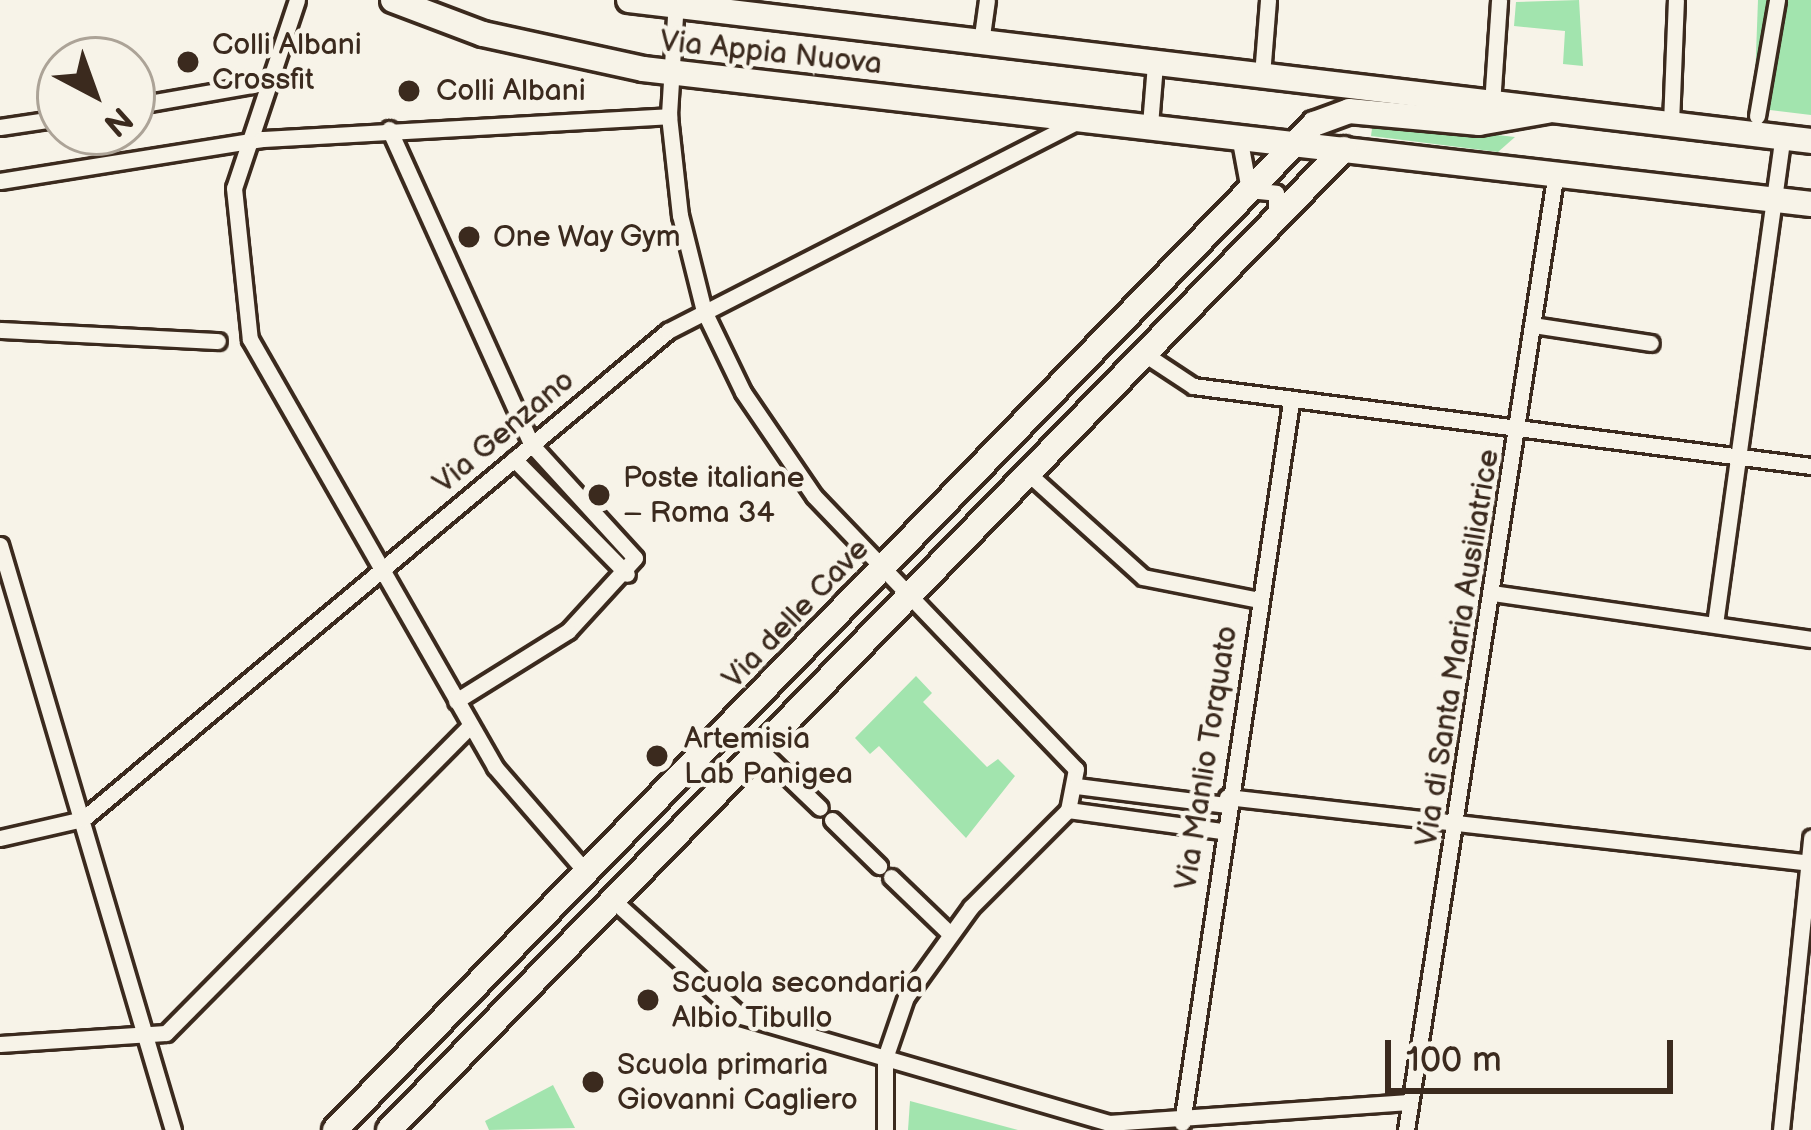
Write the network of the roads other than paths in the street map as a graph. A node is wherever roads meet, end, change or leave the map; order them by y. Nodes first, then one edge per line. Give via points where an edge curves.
1 (297, 0) edge
2 (393, 0) edge
3 (629, 0) edge
4 (987, 0) edge
5 (1268, 0) edge
6 (1499, 0) edge
7 (1676, 0) edge
8 (1777, 0) edge
9 (676, 4) edge
10 (981, 43) junction
11 (1155, 64) junction
12 (670, 71) junction
13 (1262, 75) junction
14 (270, 82) junction
15 (156, 102) edge
16 (1492, 104) junction
17 (1546, 111) junction
18 (669, 116) junction
19 (1757, 116) dead end
20 (1083, 119) junction
21 (36, 122) edge
22 (1671, 123) junction
23 (1150, 125) junction
24 (0, 127) edge
25 (389, 129) junction
26 (1237, 134) junction
27 (1783, 137) junction
28 (245, 140) junction
29 (1296, 142) junction
30 (1811, 142) edge
31 (1344, 148) junction
32 (1556, 172) junction
33 (0, 181) edge
34 (1250, 190) junction
35 (1778, 200) junction
36 (1811, 203) edge
37 (1275, 220) junction
38 (704, 310) junction
39 (1533, 326) junction
40 (0, 330) edge
41 (218, 341) dead end
42 (1651, 344) dead end
43 (1146, 355) junction
44 (1291, 402) junction
45 (1519, 430) junction
46 (531, 444) junction
47 (1739, 457) junction
48 (514, 459) junction
49 (1811, 466) edge
50 (1030, 475) junction
51 (0, 545) edge
52 (884, 567) junction
53 (380, 571) junction
54 (627, 574) junction
55 (1492, 593) junction
56 (913, 594) junction
57 (1259, 600) junction
58 (1715, 624) junction
59 (1811, 638) edge
60 (456, 701) junction
61 (470, 726) junction
62 (760, 750) junction
63 (1076, 785) junction
64 (1226, 801) junction
65 (1068, 810) junction
66 (83, 818) junction
67 (1459, 822) junction
68 (1222, 831) junction
69 (0, 838) edge
70 (1811, 838) edge
71 (1810, 863) edge
72 (586, 872) junction
73 (614, 901) junction
74 (949, 933) junction
75 (149, 1042) junction
76 (0, 1044) edge
77 (885, 1058) junction
78 (1408, 1102) junction
79 (1182, 1123) junction
80 (173, 1130) edge
81 (335, 1130) edge
82 (389, 1130) edge
83 (885, 1130) edge
84 (1406, 1130) edge
85 (1781, 1130) edge

1 - 14 street
2 - 12 main road, Via Appia Nuova via 510,42
3 - 9 main road, Via Appia Nuova
4 - 10 street
5 - 13 street
6 - 16 street
7 - 22 street
8 - 19 street
9 - 10 main road, Via Appia Nuova
9 - 12 street
10 - 11 main road, Via Appia Nuova
11 - 13 main road, Via Appia Nuova
11 - 23 street
12 - 18 street
12 - 20 main road, Via Appia Nuova
13 - 16 main road, Via Appia Nuova
14 - 15 street
14 - 28 street
16 - 17 main road, Via Appia Nuova
17 - 22 main road, Via Appia Nuova
17 - 29 main road, Via delle Cave via 1478,123 1331,113
18 - 25 street
18 - 38 street
20 - 23 main road, Via Appia Nuova
20 - 38 street, Via Genzano
21 - 24 street
22 - 27 main road, Via Appia Nuova
23 - 26 main road, Via Appia Nuova
25 - 28 street
25 - 46 street
26 - 29 main road, Via Appia Nuova
26 - 34 street via 1251,158
27 - 30 main road, Via Appia Nuova
27 - 35 street
28 - 33 street
28 - 53 street via 232,227 246,328
29 - 31 main road, Via Appia Nuova
29 - 34 main road, Via delle Cave
31 - 32 main road, Via Appia Nuova
31 - 37 main road
32 - 35 main road, Via Appia Nuova
32 - 39 street, Via di Santa Maria Ausiliatrice
34 - 37 street via 1276,193
34 - 52 main road, Via delle Cave
35 - 36 main road, Via Appia Nuova
35 - 47 street
37 - 43 main road
38 - 46 street, Via Genzano
38 - 52 street via 770,435
39 - 42 street
39 - 45 street, Via di Santa Maria Ausiliatrice
40 - 41 street
43 - 44 street via 1185,384
43 - 50 main road
44 - 45 street
44 - 57 street, Via Manlio Torquato
45 - 47 street
45 - 55 street, Via di Santa Maria Ausiliatrice
46 - 48 street, Via Genzano
46 - 54 street via 630,549
47 - 49 street
47 - 58 street
48 - 53 street, Via Genzano
48 - 54 street
50 - 56 main road
50 - 57 street via 1143,577
51 - 66 street
52 - 56 street
52 - 72 main road, Via delle Cave
53 - 60 street
53 - 66 street, Via Genzano
54 - 60 street via 568,631
55 - 58 street
55 - 67 street, Via di Santa Maria Ausiliatrice
56 - 62 main road
56 - 63 street via 1067,751
57 - 64 street, Via Manlio Torquato
58 - 59 street
60 - 61 street
61 - 72 street via 531,818
61 - 75 street
62 - 73 main road
62 - 74 street
63 - 64 street
63 - 65 street
64 - 67 street
64 - 68 street, Via Manlio Torquato
65 - 68 street
65 - 74 street
66 - 69 street, Via Genzano
66 - 75 street
67 - 71 street
67 - 78 street, Via di Santa Maria Ausiliatrice
68 - 79 street, Via Manlio Torquato
70 - 71 street
71 - 85 street
72 - 73 main road
72 - 81 main road, Via delle Cave
73 - 77 street via 730,1010
73 - 82 main road
74 - 77 street via 900,1008
75 - 76 street
75 - 80 street
77 - 79 street via 1109,1123
77 - 83 street
78 - 79 street
78 - 84 street, Via di Santa Maria Ausiliatrice

